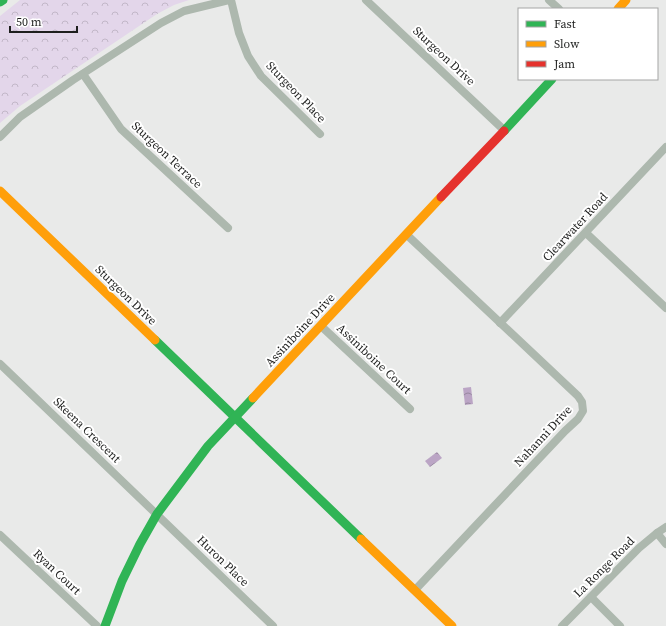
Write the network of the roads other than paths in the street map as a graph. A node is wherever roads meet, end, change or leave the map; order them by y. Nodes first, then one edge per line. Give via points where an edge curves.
1 (3, 0) edge
2 (230, 0) edge
3 (366, 0) edge
4 (549, 0) edge
5 (626, 0) edge
6 (0, 2) edge
7 (558, 8) edge
8 (619, 8) edge
9 (83, 74) junction
10 (551, 80) edge
11 (504, 131) junction
12 (320, 134) dead end
13 (0, 137) edge
14 (666, 147) edge
15 (0, 191) edge
16 (228, 228) dead end
17 (586, 233) junction
18 (407, 235) junction
19 (666, 308) edge
20 (500, 323) junction
21 (321, 326) junction
22 (0, 364) edge
23 (410, 409) dead end
24 (234, 417) junction
25 (157, 514) junction
26 (666, 528) edge
27 (657, 533) junction
28 (0, 535) edge
29 (666, 544) edge
30 (415, 590) junction
31 (590, 597) junction
32 (97, 626) edge
33 (105, 626) edge
34 (273, 626) edge
35 (452, 626) edge
36 (562, 626) edge
37 (620, 626) edge

1 - 6 street
2 - 9 street via 172,16
2 - 12 street, Sturgeon Place via 248,56 261,76
3 - 11 street, Sturgeon Drive
4 - 7 street
5 - 8 street
9 - 13 street via 20,117
9 - 16 street, Sturgeon Terrace via 121,129
10 - 11 street, Assiniboine Drive
11 - 18 street, Assiniboine Drive
14 - 17 street, Clearwater Road
15 - 24 street, Sturgeon Drive
17 - 19 street
17 - 20 street, Clearwater Road
18 - 20 street, Nahanni Drive
18 - 21 street, Assiniboine Drive
20 - 30 street, Nahanni Drive via 578,396 583,411
21 - 23 street, Assiniboine Court
21 - 24 street, Assiniboine Drive
22 - 25 street, Skeena Crescent
24 - 25 street, Assiniboine Drive via 208,446
24 - 30 street
25 - 33 street, Assiniboine Drive via 122,581
25 - 34 street, Huron Place
26 - 27 street, La Ronge Road
27 - 29 street
27 - 31 street, La Ronge Road
28 - 32 street, Ryan Court
30 - 35 street
31 - 36 street, La Ronge Road
31 - 37 street

